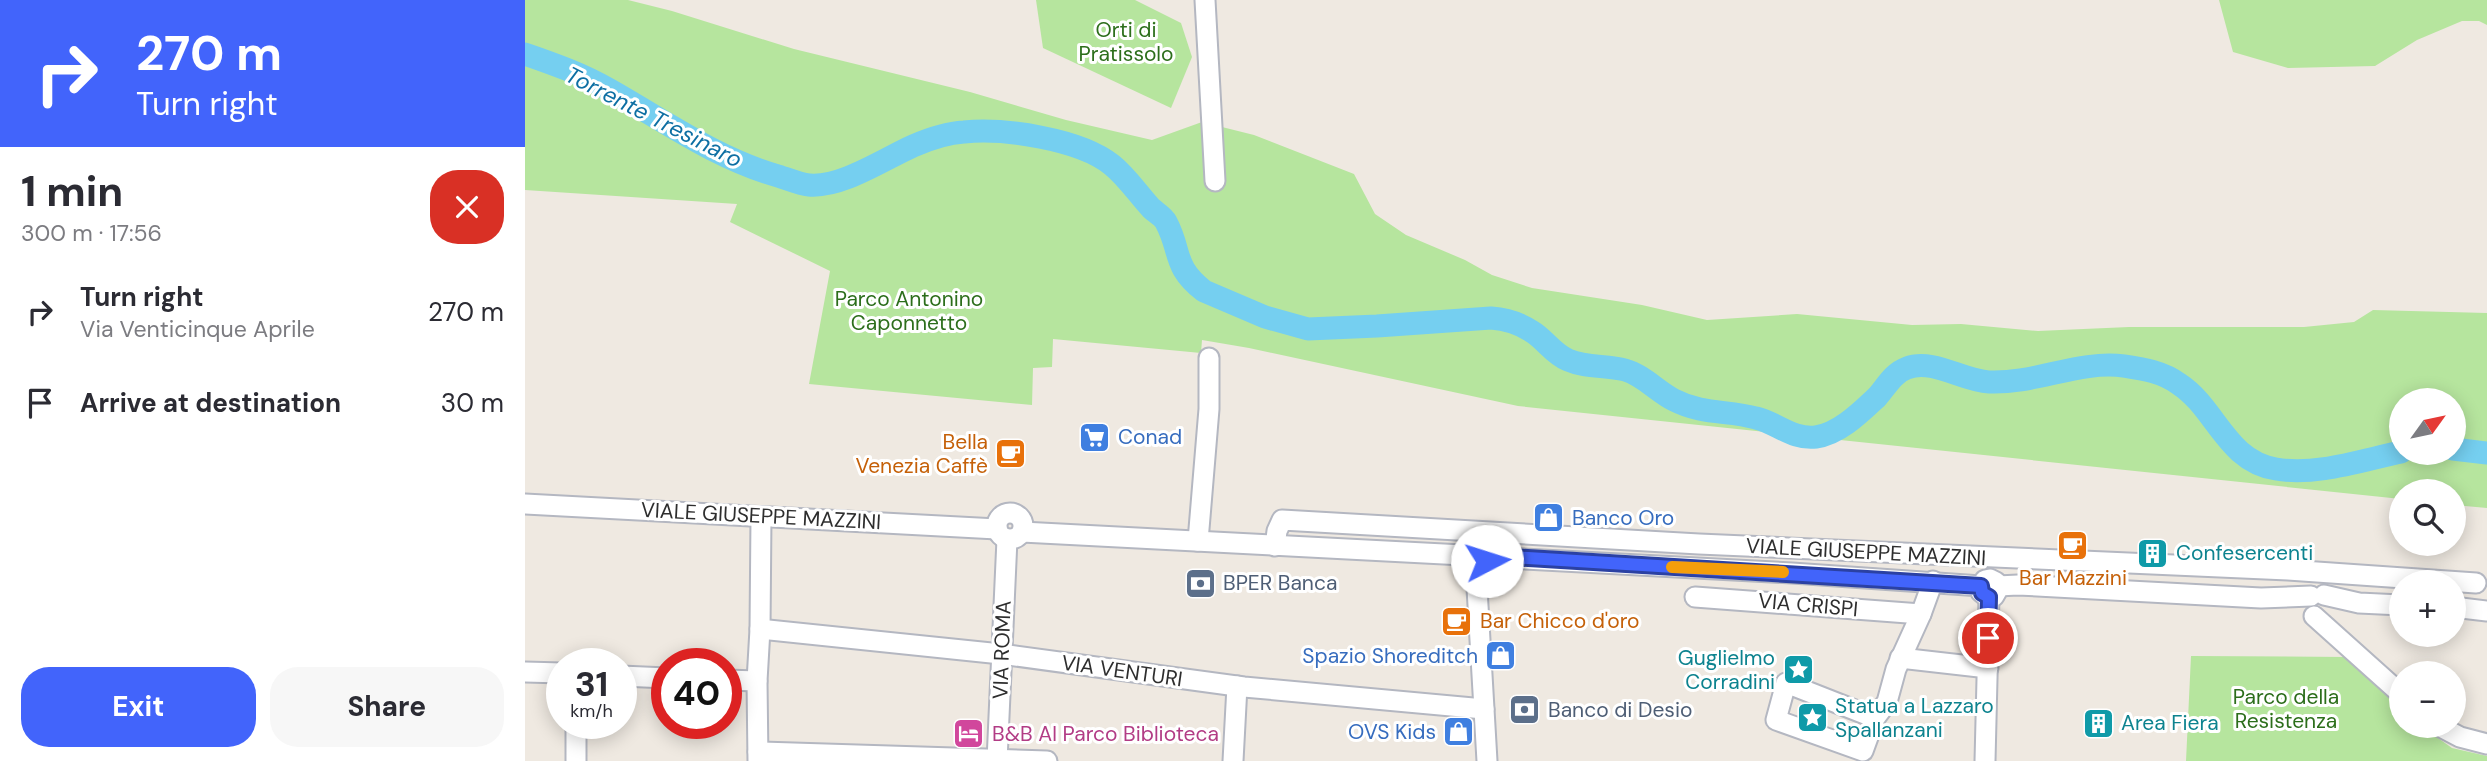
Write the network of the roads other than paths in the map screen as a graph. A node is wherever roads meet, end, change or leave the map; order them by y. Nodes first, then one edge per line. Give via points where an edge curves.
1 (1205, 0) edge
2 (1215, 181) dead end
3 (1209, 358) dead end
4 (525, 504) edge
5 (761, 517) junction
6 (1008, 533) junction
7 (1198, 541) junction
8 (1275, 546) junction
9 (1482, 564) junction
10 (1933, 581) junction
11 (2476, 583) dead end
12 (1989, 590) junction
13 (1695, 597) dead end
14 (2389, 604) edge
15 (2319, 606) junction
16 (1921, 614) junction
17 (760, 629) junction
18 (1001, 654) junction
19 (1900, 659) junction
20 (1988, 668) junction
21 (525, 672) edge
22 (546, 673) edge
23 (742, 681) edge
24 (757, 681) junction
25 (2389, 683) edge
26 (1237, 686) junction
27 (1484, 709) junction
28 (1875, 718) junction
29 (2464, 738) edge
30 (576, 739) edge
31 (2487, 744) edge
32 (758, 756) edge
33 (997, 760) edge
34 (576, 761) edge
35 (1047, 761) edge
36 (1233, 761) edge
37 (1487, 761) edge
38 (1985, 761) edge

1 - 2 street
3 - 7 street
4 - 5 street, VIALE GIUSEPPE MAZZINI
5 - 6 street, VIALE GIUSEPPE MAZZINI
5 - 17 street
6 - 7 street, VIALE GIUSEPPE MAZZINI
6 - 18 street, VIA ROMA
7 - 8 street, VIALE GIUSEPPE MAZZINI
8 - 9 street, VIALE GIUSEPPE MAZZINI via 1463,555 1476,546 1484,549
8 - 11 street, VIALE GIUSEPPE MAZZINI via 1282,520
9 - 10 street, VIALE GIUSEPPE MAZZINI
9 - 27 street
10 - 12 street, VIALE GIUSEPPE MAZZINI
10 - 16 street
12 - 15 street, VIALE GIUSEPPE MAZZINI via 2018,585 2261,598
12 - 20 street
13 - 16 street, VIA CRISPI
14 - 15 street, VIALE GIUSEPPE MAZZINI
15 - 25 street via 2340,640
16 - 19 street
17 - 18 street, VIA VENTURI
17 - 24 street
18 - 26 street, VIA VENTURI
18 - 33 street, VIA ROMA
19 - 20 street
19 - 28 street via 1887,702
20 - 38 street
21 - 22 street
23 - 24 street
24 - 32 street
26 - 27 street, VIA VENTURI
26 - 36 street
27 - 37 street
28 - 28 street via 1863,751 1776,720 1786,683
29 - 31 street
30 - 34 street
32 - 33 street
33 - 35 street

